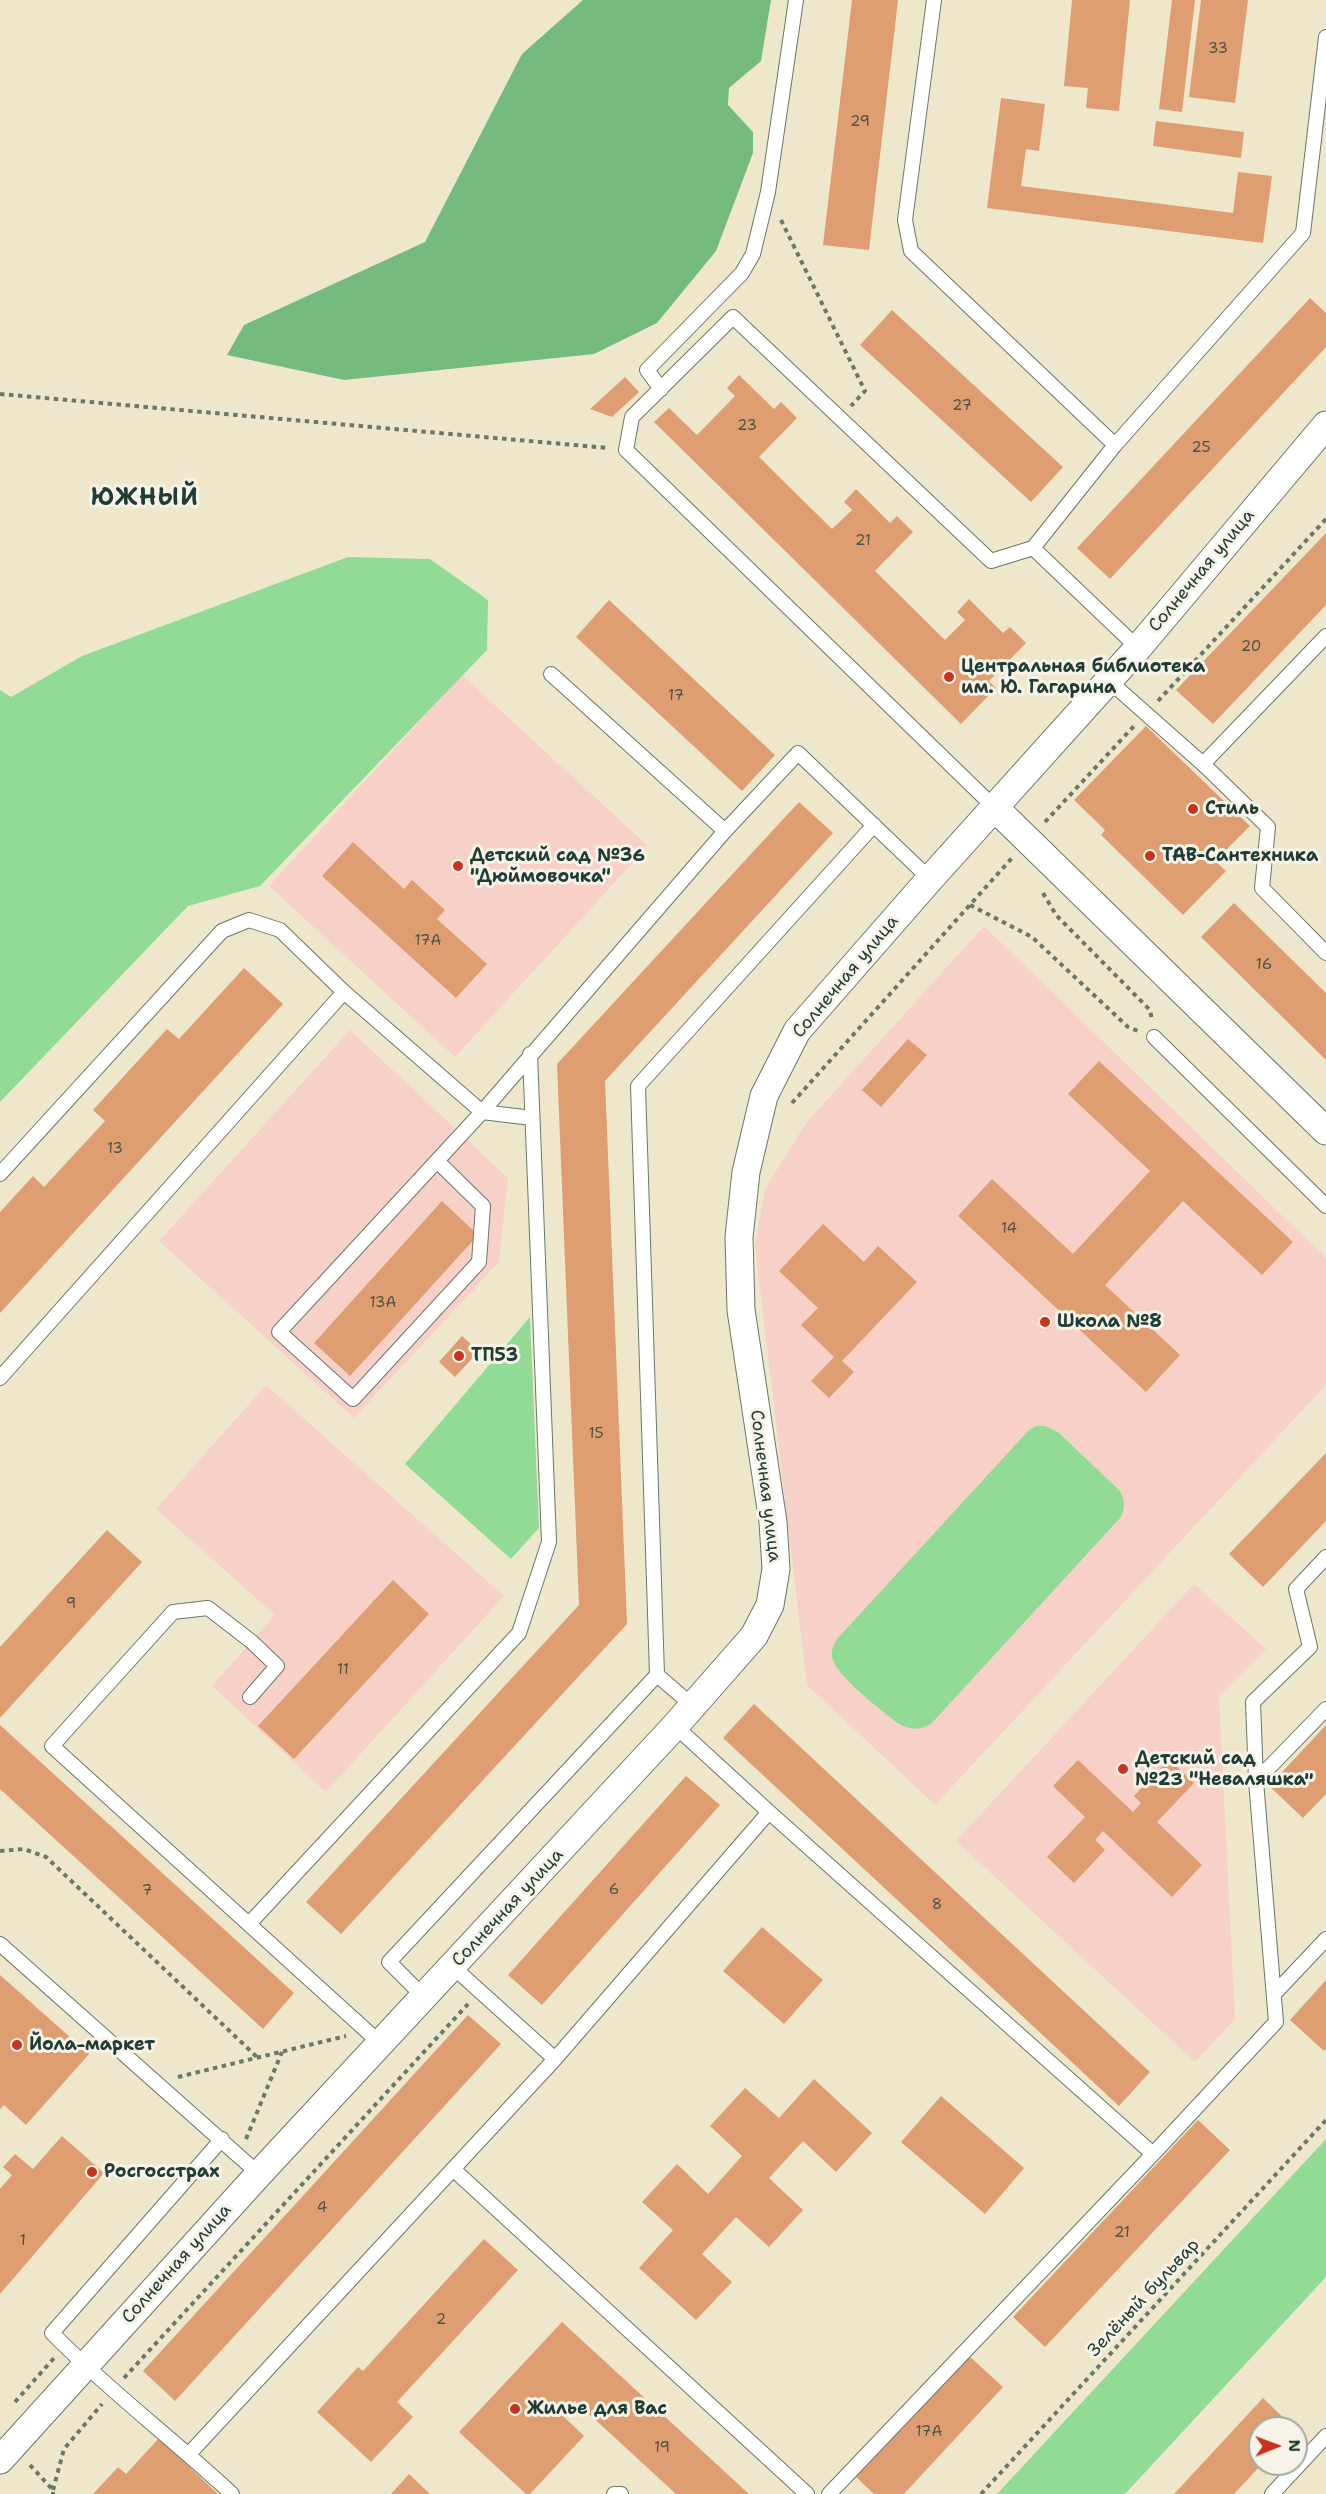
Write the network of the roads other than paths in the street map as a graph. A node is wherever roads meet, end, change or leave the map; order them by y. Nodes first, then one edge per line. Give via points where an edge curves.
1 (796, 0) edge
2 (934, 0) edge
3 (1326, 37) edge
4 (660, 389) junction
5 (1326, 425) edge
6 (1115, 445) junction
7 (1034, 548) junction
8 (1326, 636) edge
9 (1138, 648) junction
10 (551, 674) dead end
11 (1108, 680) junction
12 (1203, 764) junction
13 (995, 808) junction
14 (874, 825) junction
15 (725, 831) junction
16 (930, 879) junction
17 (1326, 953) edge
18 (344, 992) junction
19 (1154, 1037) road end
20 (530, 1054) junction
21 (482, 1112) junction
22 (532, 1118) junction
23 (1326, 1131) edge
24 (437, 1161) junction
25 (0, 1174) edge
26 (1326, 1206) edge
27 (0, 1378) edge
28 (1326, 1557) edge
29 (657, 1675) junction
30 (250, 1697) dead end
31 (693, 1706) junction
32 (1326, 1708) edge
33 (675, 1726) junction
34 (1256, 1781) junction
35 (769, 1812) junction
36 (249, 1924) junction
37 (1326, 1939) edge
38 (0, 1944) edge
39 (453, 1967) junction
40 (1275, 1993) junction
41 (424, 1997) junction
42 (374, 2037) junction
43 (555, 2059) junction
44 (222, 2139) junction
45 (1154, 2154) junction
46 (453, 2169) junction
47 (259, 2174) junction
48 (84, 2366) junction
49 (1326, 2436) edge
50 (189, 2454) junction
51 (13, 2461) edge
52 (232, 2494) edge
53 (614, 2494) edge
54 (621, 2494) edge
55 (807, 2494) edge
56 (829, 2494) edge
57 (1272, 2494) edge

1 - 4 lane via 768,192 753,254 742,273 647,370
2 - 6 lane via 905,220 911,251
3 - 6 lane via 1303,232
4 - 7 lane via 734,317 991,561
4 - 13 lane via 632,417 626,450
5 - 9 street, Солнечная улица
6 - 7 lane
7 - 9 lane
8 - 12 lane
9 - 11 street, Солнечная улица
10 - 15 lane
11 - 12 lane
11 - 13 street, Солнечная улица
12 - 17 lane via 1268,827 1262,888
13 - 16 street, Солнечная улица
13 - 23 street
14 - 15 lane via 798,753
14 - 16 lane
14 - 29 lane via 638,1086
15 - 20 lane
16 - 31 street, Солнечная улица via 797,1031 764,1096 746,1172 739,1246 741,1310 773,1522 776,1569 770,1605 754,1636
18 - 21 lane
18 - 25 lane via 280,930 249,920 222,931
18 - 27 lane
19 - 26 lane
20 - 21 lane
20 - 22 lane
21 - 22 lane
21 - 24 lane
22 - 36 lane via 549,1542 519,1633
24 - 24 lane via 483,1206 479,1263 353,1399 279,1332
28 - 34 lane via 1296,1589 1310,1647 1252,1702
29 - 31 lane
29 - 41 lane via 389,1962
30 - 36 lane via 277,1666 208,1608 173,1611 52,1746
31 - 33 street, Солнечная улица
32 - 34 lane
33 - 35 lane
33 - 39 street, Солнечная улица
34 - 40 lane
35 - 43 lane
35 - 45 lane
36 - 42 lane
37 - 40 lane
38 - 44 lane
39 - 41 street, Солнечная улица
39 - 43 lane
40 - 45 lane via 1276,2022
41 - 42 street, Солнечная улица
42 - 47 street, Солнечная улица
43 - 46 lane
44 - 47 lane
44 - 48 lane via 52,2332
45 - 56 lane
46 - 50 lane
46 - 55 lane
47 - 48 street, Солнечная улица
48 - 50 lane
48 - 51 street, Солнечная улица
49 - 57 lane
50 - 52 lane
53 - 54 lane

